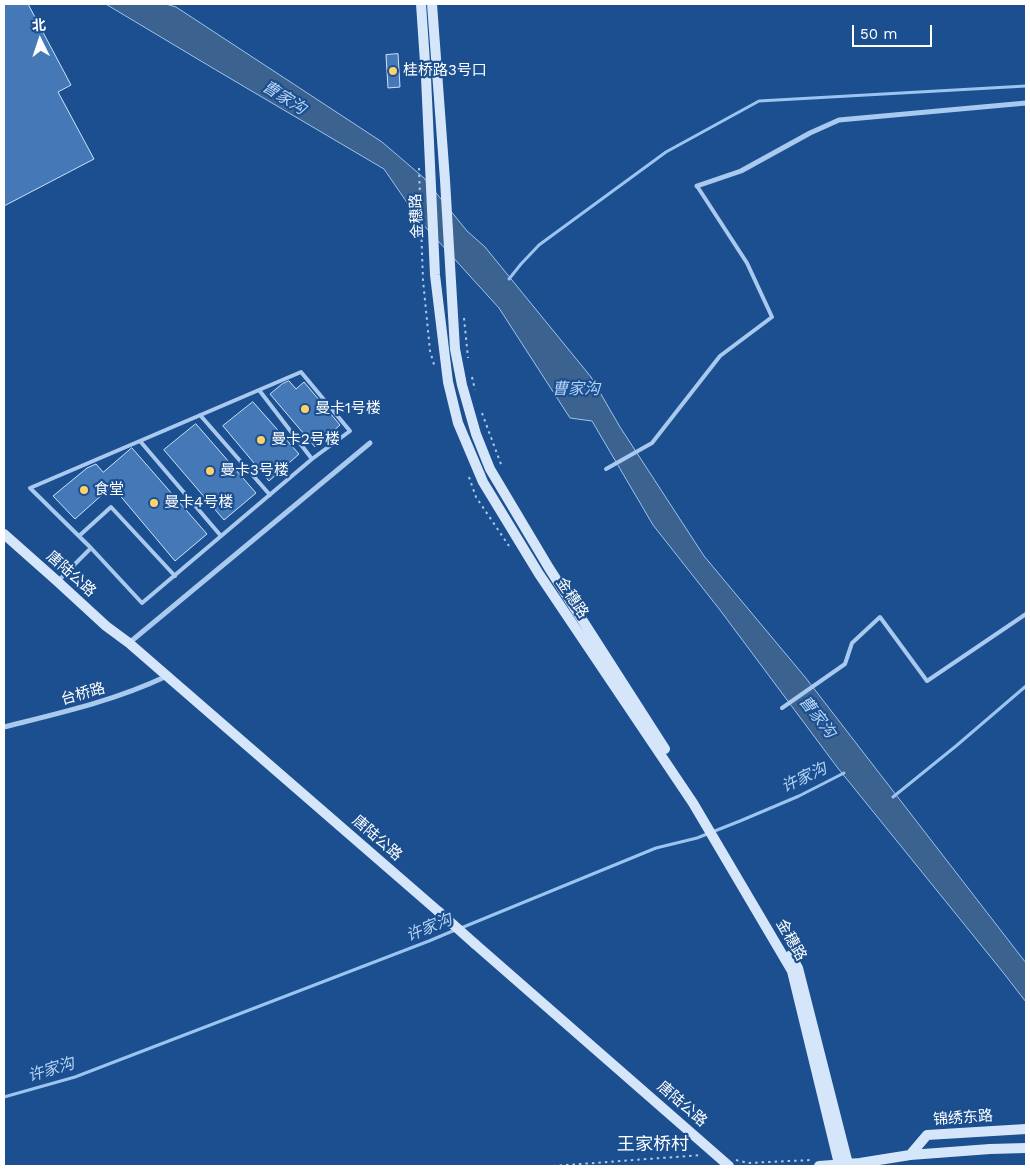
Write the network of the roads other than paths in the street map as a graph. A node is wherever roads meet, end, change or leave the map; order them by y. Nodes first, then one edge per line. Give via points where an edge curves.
1 (421, 4) edge
2 (432, 4) edge
3 (1026, 103) edge
4 (429, 136) junction
5 (441, 136) junction
6 (697, 186) joint
7 (258, 390) junction
8 (200, 415) junction
9 (140, 441) junction
10 (370, 443) dead end
11 (312, 459) junction
12 (606, 469) dead end
13 (270, 495) junction
14 (4, 534) edge
15 (79, 536) junction
16 (221, 536) junction
17 (91, 548) junction
18 (175, 576) junction
19 (57, 581) junction
20 (1026, 614) edge
21 (128, 643) junction
22 (167, 676) junction
23 (782, 708) dead end
24 (4, 727) edge
25 (696, 802) junction
26 (1026, 1129) edge
27 (1026, 1148) edge
28 (910, 1155) junction
29 (844, 1164) junction
30 (729, 1166) edge
31 (819, 1166) edge

1 - 4 street, 金穗路
2 - 5 street, 金穗路
3 - 6 street via 839,120 741,171
4 - 5 street
4 - 25 street, 金穗路 via 435,275 448,382 458,423 483,482 539,574
5 - 25 street, 金穗路 via 455,349 476,434 490,469
6 - 12 lane via 747,263 772,317 720,356 652,443
7 - 8 lane
7 - 11 lane
7 - 11 lane via 301,372 350,431
8 - 9 lane
8 - 13 lane
9 - 15 lane via 30,488
9 - 16 lane
10 - 21 street
11 - 13 lane
13 - 16 lane
14 - 19 street, 唐陆公路
15 - 17 lane
15 - 18 lane via 110,507
16 - 18 lane
17 - 18 lane via 142,603
17 - 19 lane
19 - 21 street, 唐陆公路
20 - 23 lane via 927,680 880,617 852,643 845,664
21 - 22 street, 唐陆公路
22 - 24 street, 台桥路 via 127,694
22 - 30 street, 唐陆公路, bridge
25 - 29 street, 金穗路 via 798,968
26 - 28 street, 锦绣东路 via 927,1135
27 - 28 street
28 - 29 street
29 - 31 street

